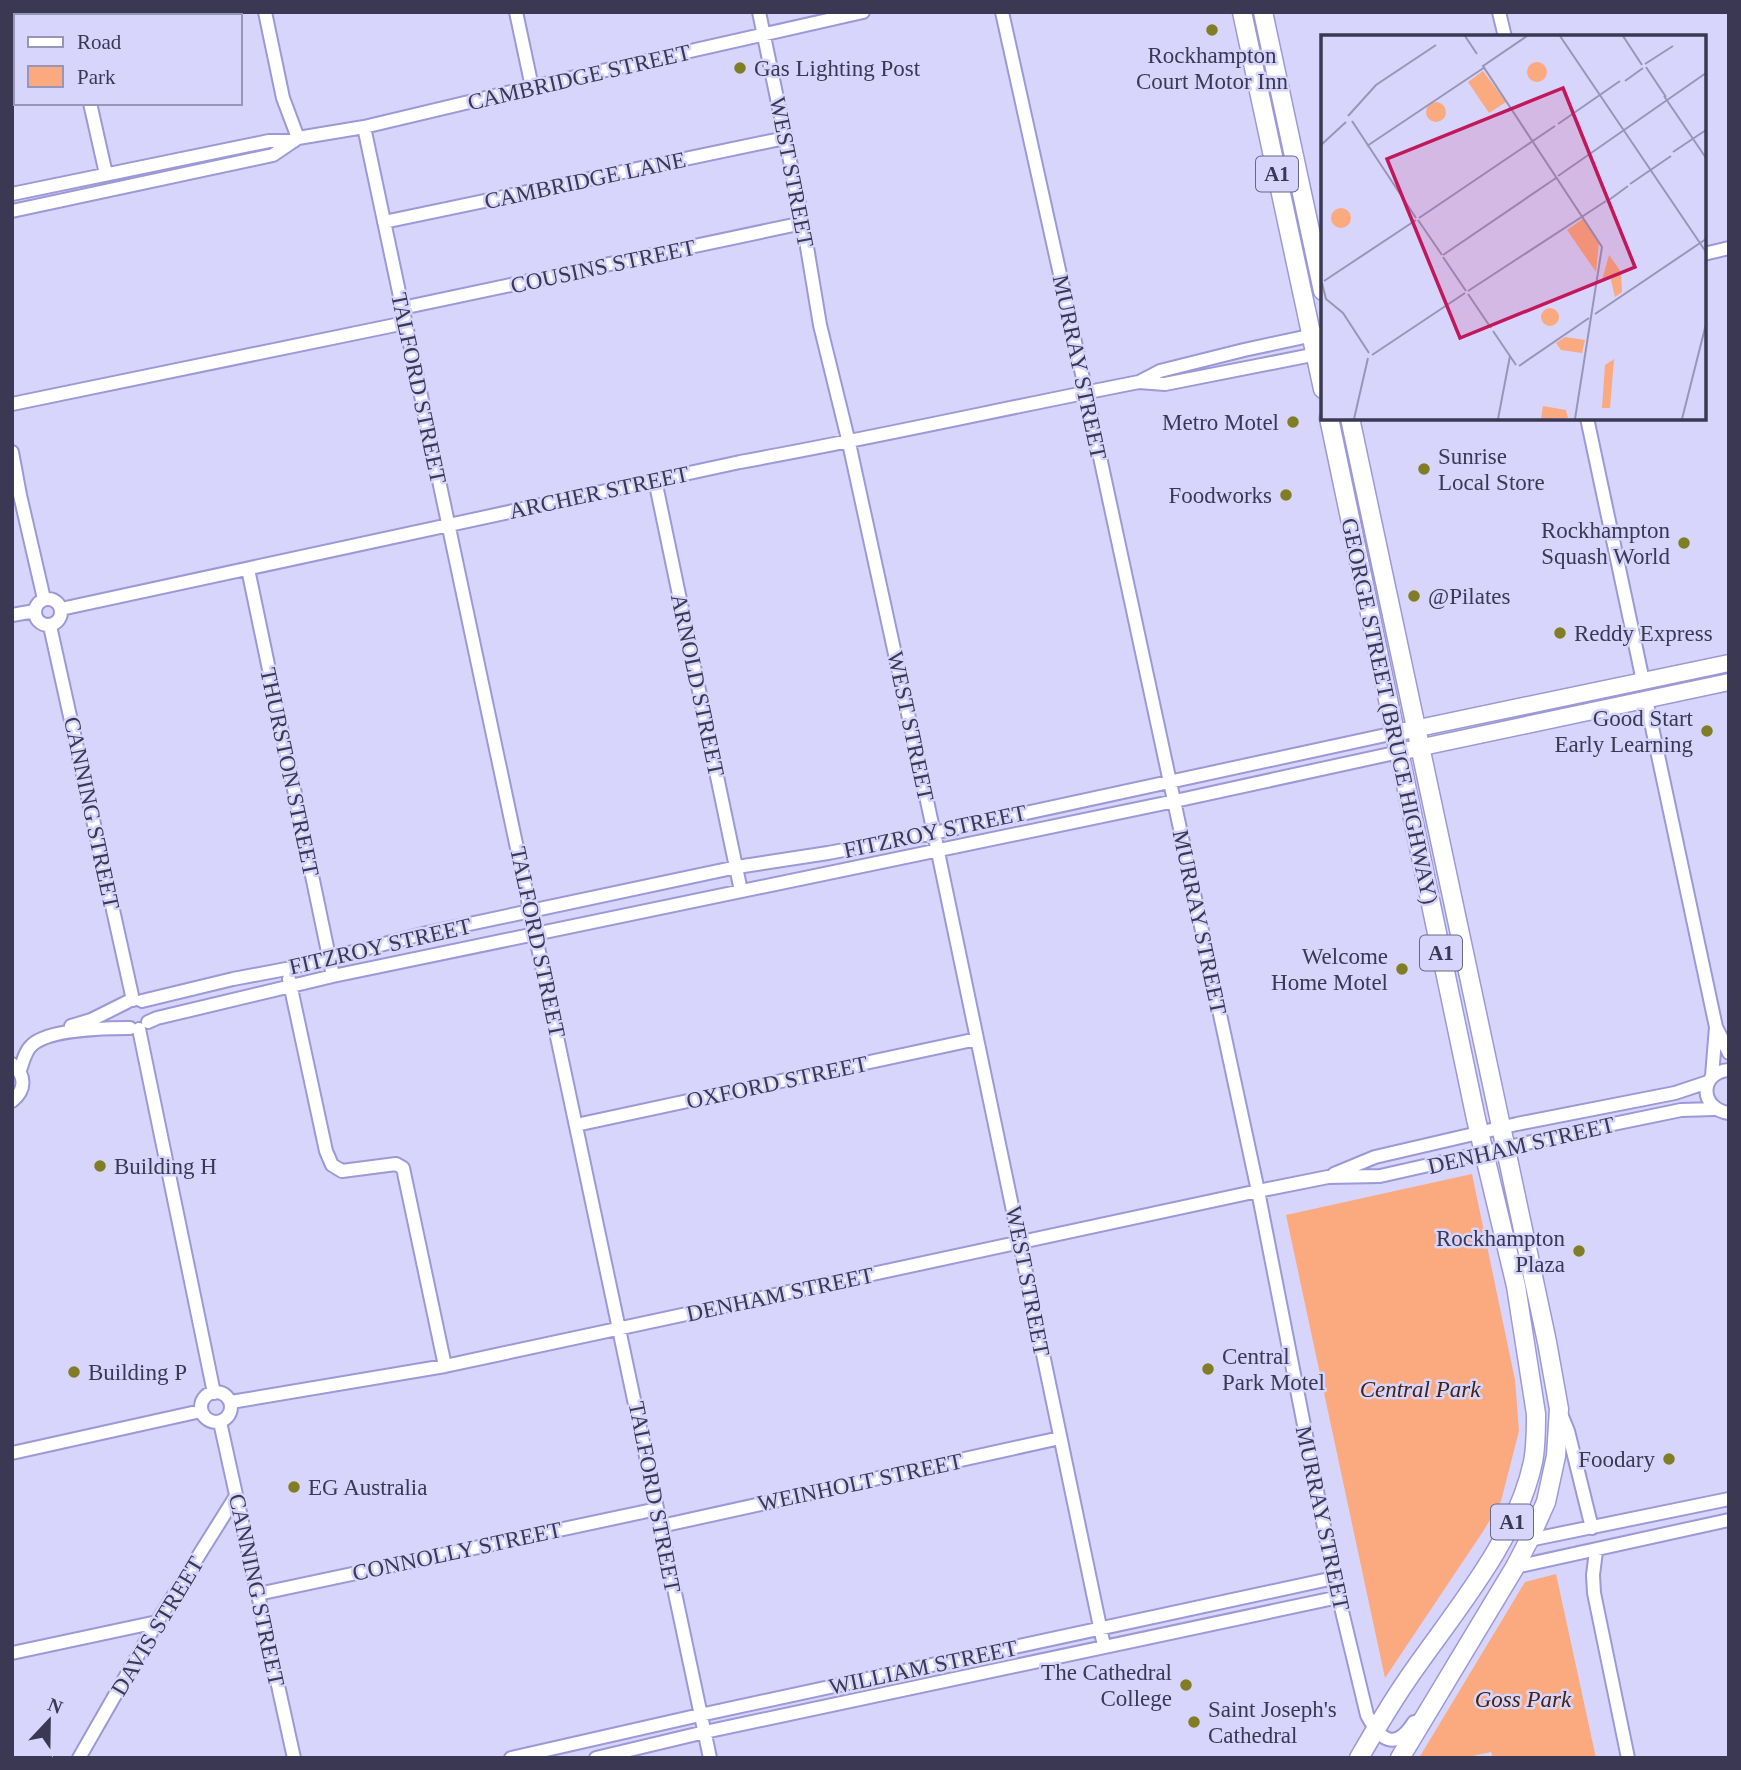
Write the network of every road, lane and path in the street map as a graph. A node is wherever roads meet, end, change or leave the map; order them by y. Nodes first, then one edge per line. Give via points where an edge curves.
1 (265, 12) edge
2 (516, 12) edge
3 (759, 12) edge
4 (863, 12) edge
5 (1002, 12) edge
6 (1242, 12) edge
7 (1263, 12) edge
8 (1499, 12) edge
9 (764, 35) junction
10 (1505, 35) edge
11 (532, 87) junction
12 (90, 105) edge
13 (364, 127) junction
14 (785, 138) junction
15 (296, 139) junction
16 (106, 174) junction
17 (12, 194) edge
18 (12, 211) edge
19 (384, 222) junction
20 (803, 223) junction
21 (1729, 248) edge
22 (1706, 254) edge
23 (1321, 282) edge
24 (402, 308) junction
25 (405, 323) junction
26 (1317, 334) edge
27 (1319, 353) edge
28 (1321, 370) edge
29 (1139, 382) junction
30 (1086, 392) junction
31 (12, 404) edge
32 (1329, 420) edge
33 (1350, 420) edge
34 (1587, 420) edge
35 (849, 443) junction
36 (12, 452) edge
37 (655, 480) junction
38 (16, 496) edge
39 (449, 524) junction
40 (248, 569) junction
41 (44, 599) junction
42 (61, 609) junction
43 (35, 611) junction
44 (12, 615) edge
45 (50, 626) junction
46 (1729, 663) edge
47 (1643, 681) junction
48 (1729, 682) edge
49 (1646, 699) junction
50 (1416, 729) junction
51 (1395, 733) junction
52 (1420, 747) junction
53 (1399, 752) junction
54 (1288, 757) junction
55 (1293, 775) junction
56 (1170, 782) junction
57 (1175, 801) junction
58 (934, 833) junction
59 (937, 851) junction
60 (737, 867) junction
61 (741, 891) junction
62 (532, 912) junction
63 (536, 933) junction
64 (329, 957) junction
65 (286, 969) junction
66 (333, 976) junction
67 (233, 979) junction
68 (290, 986) junction
69 (237, 999) junction
70 (134, 1001) junction
71 (139, 1026) junction
72 (1716, 1027) junction
73 (977, 1039) junction
74 (1729, 1053) edge
75 (12, 1055) edge
76 (16, 1067) edge
77 (1729, 1070) edge
78 (1710, 1079) junction
79 (12, 1101) edge
80 (1715, 1108) junction
81 (1729, 1113) edge
82 (576, 1125) junction
83 (1501, 1129) junction
84 (1480, 1134) junction
85 (1505, 1148) junction
86 (1485, 1153) junction
87 (1328, 1177) junction
88 (1258, 1191) junction
89 (1021, 1243) junction
90 (620, 1328) junction
91 (445, 1366) junction
92 (214, 1392) junction
93 (231, 1402) junction
94 (1559, 1409) junction
95 (201, 1410) junction
96 (220, 1422) junction
97 (1060, 1438) junction
98 (12, 1453) edge
99 (236, 1496) junction
100 (1729, 1499) edge
101 (657, 1509) junction
102 (1729, 1520) edge
103 (660, 1526) junction
104 (1592, 1528) junction
105 (1530, 1540) junction
106 (1596, 1550) junction
107 (1515, 1567) junction
108 (1334, 1578) junction
109 (258, 1594) junction
110 (1339, 1597) junction
111 (1452, 1617) junction
112 (157, 1622) junction
113 (1100, 1629) junction
114 (1104, 1646) junction
115 (12, 1653) edge
116 (1446, 1683) junction
117 (700, 1715) junction
118 (1375, 1730) junction
119 (705, 1732) junction
120 (79, 1758) edge
121 (294, 1758) edge
122 (511, 1758) edge
123 (596, 1758) edge
124 (710, 1758) edge
125 (1359, 1758) edge
126 (1400, 1758) edge
127 (1628, 1758) edge

1 - 15 street
2 - 11 street
3 - 9 street, WEST STREET
4 - 9 street, CAMBRIDGE STREET
5 - 30 street, MURRAY STREET
6 - 26 highway, A1
7 - 23 highway, A1
8 - 10 street
9 - 11 street, CAMBRIDGE STREET
9 - 14 street, WEST STREET
11 - 13 street, CAMBRIDGE STREET
12 - 16 street
13 - 15 street, CAMBRIDGE STREET
13 - 19 street, TALFORD STREET
14 - 19 street, CAMBRIDGE LANE
14 - 20 street, WEST STREET
15 - 16 street, CAMBRIDGE STREET
15 - 18 street, CAMBRIDGE STREET via 273,155
16 - 17 street, CAMBRIDGE STREET
19 - 24 street, TALFORD STREET
20 - 24 street, COUSINS STREET
20 - 35 street, WEST STREET via 820,325
21 - 22 street
24 - 25 street, TALFORD STREET
25 - 31 street
25 - 39 street, TALFORD STREET
26 - 27 highway, A1
26 - 29 street, ARCHER STREET via 1160,372
27 - 28 highway, A1
27 - 29 street, ARCHER STREET via 1166,384
29 - 30 street, ARCHER STREET
30 - 35 street, ARCHER STREET
30 - 56 street, MURRAY STREET
32 - 51 highway, GEORGE STREET (BRUCE HIGHWAY) / A1
33 - 50 highway, GEORGE STREET (BRUCE HIGHWAY) / A1
34 - 47 street
35 - 37 street, ARCHER STREET
35 - 58 street, WEST STREET
36 - 38 street
37 - 39 street, ARCHER STREET
37 - 60 street, ARNOLD STREET
38 - 41 street
39 - 40 street, ARCHER STREET
39 - 62 street, TALFORD STREET
40 - 42 street, ARCHER STREET
40 - 64 street, THURSTON STREET
41 - 42 street via 53,600
41 - 43 street
42 - 45 street via 60,618
43 - 44 street
43 - 45 street via 39,622
45 - 70 street, CANNING STREET
46 - 47 main road, FITZROY STREET
47 - 49 main road
47 - 50 main road, FITZROY STREET
48 - 49 main road, FITZROY STREET
49 - 52 main road, FITZROY STREET
49 - 72 street
50 - 51 main road, FITZROY STREET
50 - 52 highway, GEORGE STREET (BRUCE HIGHWAY) / A1
51 - 53 highway, GEORGE STREET (BRUCE HIGHWAY) / A1
51 - 54 street, FITZROY STREET
52 - 53 main road, FITZROY STREET
52 - 83 highway, GEORGE STREET (BRUCE HIGHWAY) / A1
53 - 55 street, FITZROY STREET
53 - 84 highway, GEORGE STREET (BRUCE HIGHWAY) / A1
54 - 55 street
54 - 56 street, FITZROY STREET
55 - 57 street, FITZROY STREET
56 - 57 street, MURRAY STREET
56 - 58 street, FITZROY STREET
57 - 59 street, FITZROY STREET
57 - 88 street, MURRAY STREET
58 - 59 street, WEST STREET
58 - 60 street, FITZROY STREET
59 - 61 street, FITZROY STREET
59 - 73 street, WEST STREET
60 - 61 street, ARNOLD STREET
60 - 62 street, FITZROY STREET
61 - 63 street, FITZROY STREET
62 - 63 street, TALFORD STREET
62 - 64 street, FITZROY STREET
63 - 66 street, FITZROY STREET
63 - 82 street, TALFORD STREET
64 - 65 street, FITZROY STREET
64 - 66 street, THURSTON STREET
65 - 67 street, FITZROY STREET
65 - 68 street
66 - 68 street, FITZROY STREET
67 - 69 street
67 - 70 street, FITZROY STREET
68 - 69 street, FITZROY STREET
68 - 91 street via 332,1166 342,1171 396,1164 403,1168
69 - 71 street, FITZROY STREET
70 - 71 street via 148,1008 150,1017
70 - 71 street via 122,1008 121,1018 126,1026
70 - 75 street, FITZROY STREET via 39,1035
71 - 76 street, FITZROY STREET via 38,1040
71 - 92 street
72 - 74 street
72 - 78 street
73 - 82 street, OXFORD STREET
73 - 89 street, WEST STREET
76 - 79 street via 23,1085
77 - 78 street, DENHAM STREET
78 - 80 street via 1707,1096
78 - 83 street, DENHAM STREET via 1675,1093
80 - 81 street
80 - 85 street, DENHAM STREET via 1681,1110
82 - 90 street, TALFORD STREET
83 - 84 street, DENHAM STREET
83 - 85 highway, GEORGE STREET (BRUCE HIGHWAY) / A1
84 - 86 highway, GEORGE STREET (BRUCE HIGHWAY) / A1
84 - 87 street, DENHAM STREET via 1375,1157
85 - 86 street, DENHAM STREET
85 - 94 highway, GEORGE STREET (BRUCE HIGHWAY) / A1
86 - 87 street, DENHAM STREET via 1380,1176
86 - 111 highway, GEORGE STREET (BRUCE HIGHWAY) / A1 via 1516,1286 1536,1414 1533,1460 1519,1506
87 - 88 street, DENHAM STREET
88 - 89 street, DENHAM STREET
88 - 108 street, MURRAY STREET
89 - 90 street, DENHAM STREET
89 - 97 street, WEST STREET
90 - 91 street, DENHAM STREET
90 - 101 street, TALFORD STREET
91 - 93 street, DENHAM STREET
92 - 93 street
92 - 95 street via 204,1399
93 - 96 street via 228,1417
94 - 104 street
94 - 105 highway, A1 via 1552,1480
95 - 96 street via 209,1420
95 - 98 street
96 - 99 street, CANNING STREET
97 - 103 street, WEINHOLT STREET
97 - 113 street, WEST STREET
99 - 109 street, CANNING STREET
99 - 112 street, DAVIS STREET
100 - 104 street
101 - 103 street, TALFORD STREET
101 - 109 street, CONNOLLY STREET
102 - 106 street
103 - 117 street, TALFORD STREET
104 - 105 street
105 - 107 highway, A1
105 - 111 highway via 1513,1548
106 - 107 street
106 - 127 street via 1594,1593
107 - 116 highway, A1
108 - 110 street, MURRAY STREET
108 - 113 street, WILLIAM STREET
109 - 121 street, CANNING STREET
110 - 114 street
110 - 118 street, MURRAY STREET via 1367,1715
111 - 118 highway, A1
112 - 115 street
112 - 120 street, DAVIS STREET
113 - 114 street, WEST STREET
113 - 117 street, WILLIAM STREET
114 - 119 street
116 - 118 street via 1436,1686 1406,1734 1386,1738
116 - 126 highway, A1
117 - 119 street, TALFORD STREET
117 - 122 street, WILLIAM STREET
118 - 125 highway, A1
119 - 123 street
119 - 124 street, TALFORD STREET

